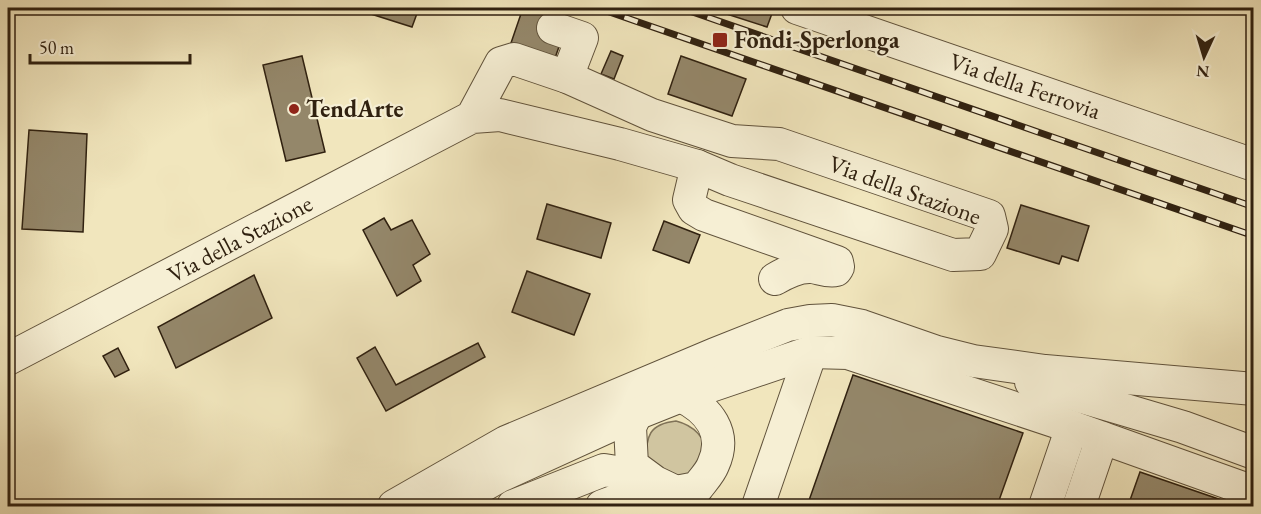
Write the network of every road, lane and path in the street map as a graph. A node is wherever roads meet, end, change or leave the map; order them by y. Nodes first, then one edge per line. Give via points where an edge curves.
1 (797, 8) edge
2 (553, 28) dead end
3 (567, 77) junction
4 (633, 107) junction
5 (472, 117) junction
6 (740, 143) junction
7 (620, 144) junction
8 (1254, 165) edge
9 (697, 166) junction
10 (730, 180) junction
11 (775, 279) dead end
12 (811, 352) junction
13 (8, 359) edge
14 (973, 361) junction
15 (1254, 389) edge
16 (681, 396) junction
17 (633, 420) junction
18 (1072, 427) junction
19 (1102, 438) junction
20 (1254, 453) edge
21 (1254, 492) edge
22 (668, 504) edge
23 (394, 507) edge
24 (447, 507) edge
25 (478, 507) edge
26 (513, 507) edge
27 (557, 507) edge
28 (602, 507) edge
29 (758, 507) edge
30 (1045, 507) edge
31 (1078, 507) edge

1 - 8 street, Via della Ferrovia
2 - 3 street via 582,38
3 - 4 street, Via della Stazione
3 - 5 street, Via della Stazione via 514,59 501,63
4 - 6 street, Via della Stazione
4 - 7 street
5 - 7 street, Via della Stazione via 500,115
5 - 13 street, Via della Stazione
6 - 10 street
6 - 10 street, Via della Stazione via 779,144 990,216 992,229 980,254 953,255
7 - 9 street, Via della Stazione
9 - 10 street, Via della Stazione
9 - 11 street via 689,200 694,209 837,262 836,270 809,267
12 - 16 street
12 - 18 street via 848,353
12 - 29 street
14 - 15 street
14 - 20 street via 1078,397 1183,426
14 - 23 street via 832,320 788,325 506,442
16 - 17 street
16 - 22 street via 713,420 718,441 714,464 697,488
17 - 22 street via 632,465 655,482
17 - 24 street via 498,477
17 - 25 street
18 - 19 street
18 - 30 street
19 - 21 street
19 - 31 street
22 - 26 street via 667,498 641,477 604,470
22 - 27 street via 638,484 606,487
22 - 28 street via 637,493

